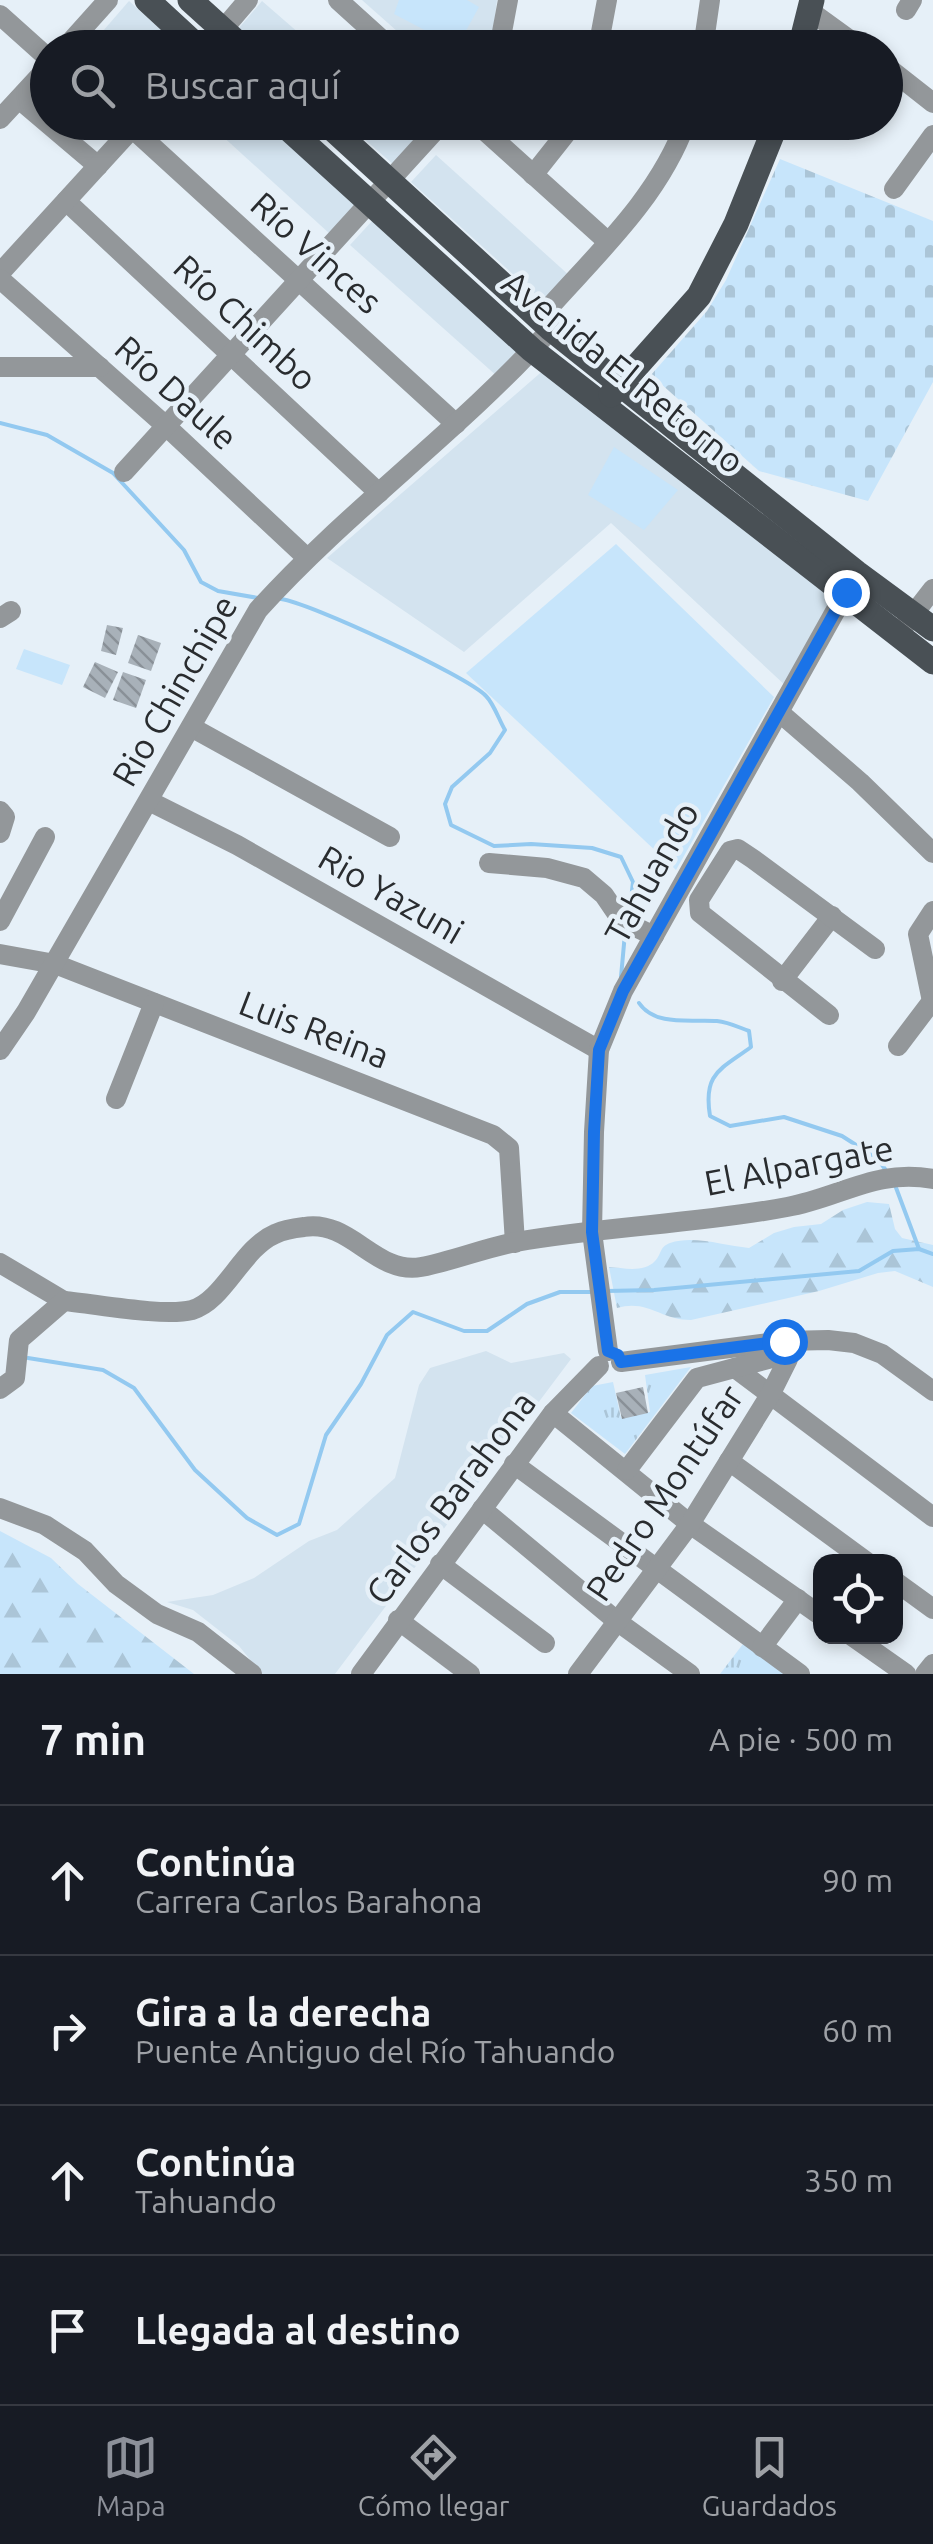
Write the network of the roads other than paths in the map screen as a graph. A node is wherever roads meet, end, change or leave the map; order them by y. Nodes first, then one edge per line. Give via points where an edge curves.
1 (108, 0) edge
2 (147, 0) edge
3 (190, 0) edge
4 (248, 0) edge
5 (338, 0) edge
6 (508, 0) edge
7 (607, 0) edge
8 (710, 0) edge
9 (811, 5) edge
10 (0, 15) edge
11 (81, 30) edge
12 (180, 30) edge
13 (210, 30) edge
14 (222, 30) edge
15 (371, 30) edge
16 (502, 30) edge
17 (601, 30) edge
18 (706, 30) edge
19 (805, 30) edge
20 (840, 30) edge
21 (30, 42) edge
22 (903, 79) edge
23 (30, 86) edge
24 (19, 98) junction
25 (933, 103) edge
26 (30, 107) edge
27 (0, 119) edge
28 (933, 135) edge
29 (68, 140) edge
30 (122, 140) edge
31 (150, 140) edge
32 (300, 140) edge
33 (344, 140) edge
34 (426, 140) edge
35 (494, 140) edge
36 (561, 140) edge
37 (678, 140) edge
38 (770, 140) edge
39 (98, 166) junction
40 (533, 175) junction
41 (387, 180) junction
42 (894, 189) dead end
43 (66, 201) junction
44 (367, 202) junction
45 (607, 241) junction
46 (0, 276) edge
47 (298, 280) junction
48 (545, 324) junction
49 (532, 350) junction
50 (230, 354) junction
51 (0, 367) edge
52 (100, 368) junction
53 (620, 385) junction
54 (602, 406) junction
55 (456, 424) junction
56 (166, 426) junction
57 (124, 472) dead end
58 (380, 493) junction
59 (306, 556) junction
60 (852, 582) junction
61 (933, 589) edge
62 (914, 626) edge
63 (933, 662) edge
64 (779, 712) junction
65 (191, 726) junction
66 (148, 800) junction
67 (0, 811) edge
68 (0, 833) edge
69 (44, 837) dead end
70 (390, 837) dead end
71 (933, 852) edge
72 (489, 863) dead end
73 (694, 863) junction
74 (714, 874) junction
75 (933, 911) edge
76 (832, 916) junction
77 (0, 921) edge
78 (654, 936) junction
79 (875, 950) dead end
80 (0, 954) edge
81 (55, 964) junction
82 (782, 981) junction
83 (154, 1002) junction
84 (932, 1004) edge
85 (828, 1015) dead end
86 (898, 1046) dead end
87 (0, 1050) edge
88 (599, 1050) junction
89 (116, 1100) dead end
90 (933, 1179) edge
91 (593, 1238) junction
92 (515, 1242) junction
93 (0, 1263) edge
94 (64, 1301) junction
95 (785, 1347) junction
96 (608, 1352) junction
97 (735, 1368) junction
98 (0, 1388) edge
99 (933, 1391) edge
100 (770, 1395) junction
101 (553, 1414) junction
102 (729, 1460) junction
103 (514, 1464) junction
104 (626, 1470) junction
105 (0, 1508) edge
106 (482, 1509) junction
107 (933, 1517) edge
108 (690, 1524) junction
109 (857, 1554) edge
110 (440, 1564) junction
111 (655, 1570) junction
112 (903, 1587) edge
113 (798, 1599) junction
114 (933, 1609) edge
115 (813, 1610) edge
116 (398, 1620) junction
117 (618, 1622) junction
118 (546, 1643) dead end
119 (863, 1644) edge
120 (762, 1647) junction
121 (933, 1664) edge
122 (252, 1674) edge
123 (361, 1674) edge
124 (470, 1674) edge
125 (578, 1674) edge
126 (690, 1674) edge
127 (800, 1674) edge
128 (906, 1674) edge
129 (926, 1674) edge

1 - 11 street
2 - 12 main road
3 - 13 main road
4 - 14 street
5 - 15 street
6 - 16 street
7 - 17 street
8 - 18 street
9 - 19 main road
9 - 20 street
10 - 21 street
22 - 25 street
23 - 24 street
24 - 26 street
24 - 27 street
28 - 42 street
29 - 39 street
30 - 39 street
31 - 47 street, Río Vinces
32 - 44 main road, Avenida El Retorno
33 - 41 main road, Avenida El Retorno
34 - 41 street
35 - 40 street
36 - 40 street
37 - 45 street, Rio Chinchipe via 662,176
38 - 53 main road via 699,296
39 - 43 street
40 - 45 street
41 - 44 street
41 - 48 main road, Avenida El Retorno
43 - 46 street
43 - 50 street, Río Chimbo
44 - 47 street
44 - 49 main road, Avenida El Retorno
45 - 48 street, Rio Chinchipe
46 - 52 street, Río Daule
47 - 50 street
47 - 55 street, Río Vinces
48 - 49 street, Rio Chinchipe
48 - 53 main road, Avenida El Retorno
49 - 54 main road, Avenida El Retorno
49 - 55 street, Rio Chinchipe
50 - 56 street
50 - 58 street, Río Chimbo
51 - 52 street
52 - 56 street, Río Daule
53 - 54 main road
53 - 60 main road, Avenida El Retorno
54 - 60 main road, Avenida El Retorno
55 - 58 street, Rio Chinchipe
56 - 57 street
56 - 59 street, Río Daule
58 - 59 street, Rio Chinchipe
59 - 65 street, Rio Chinchipe via 258,610
60 - 62 main road, Avenida El Retorno
60 - 64 street, Tahuando
61 - 62 street
62 - 63 main road, Avenida El Retorno
64 - 71 street
64 - 73 street, Tahuando
65 - 66 street, Rio Chinchipe
65 - 70 street
66 - 81 street, Rio Chinchipe
66 - 88 street, Rio Yazuni
67 - 68 street
69 - 77 street
72 - 78 street via 584,878 622,920
73 - 74 street
73 - 78 street, Tahuando
74 - 76 street via 738,849
74 - 82 street via 699,900 700,914
75 - 84 street via 918,934
76 - 79 street
76 - 82 street
78 - 88 street, Tahuando
80 - 81 street, Luis Reina
81 - 83 street, Luis Reina
81 - 87 street, Rio Chinchipe
82 - 85 street
83 - 89 street
83 - 92 street, Luis Reina via 502,1141 509,1148
84 - 86 street
88 - 91 street, Tahuando
90 - 91 street, El Alpargate via 904,1174 790,1207
91 - 92 street, El Alpargate
91 - 96 street, Tahuando
92 - 94 street, El Alpargate via 418,1268 398,1267 331,1229 309,1226 273,1234 196,1309
93 - 94 street
94 - 98 street via 23,1336 15,1378
95 - 96 street
95 - 97 street
95 - 99 street via 854,1343 882,1354
95 - 100 street, Pedro Montúfar via 788,1360
96 - 101 street, Carlos Barahona
97 - 100 street
97 - 104 street via 696,1378
100 - 102 street, Pedro Montúfar
100 - 107 street
101 - 103 street, Carlos Barahona
101 - 104 street
102 - 108 street, Pedro Montúfar
102 - 109 street
103 - 106 street, Carlos Barahona
103 - 111 street
104 - 108 street
105 - 122 street via 45,1525 85,1551 116,1584 157,1614 198,1632
106 - 110 street, Carlos Barahona
106 - 117 street
108 - 111 street, Pedro Montúfar
108 - 113 street
110 - 116 street, Carlos Barahona
110 - 118 street
111 - 117 street, Pedro Montúfar
111 - 120 street
112 - 114 street
113 - 115 street
113 - 120 street
116 - 123 street, Carlos Barahona
116 - 124 street
117 - 125 street, Pedro Montúfar
117 - 126 street
119 - 128 street
120 - 127 street
121 - 129 street

